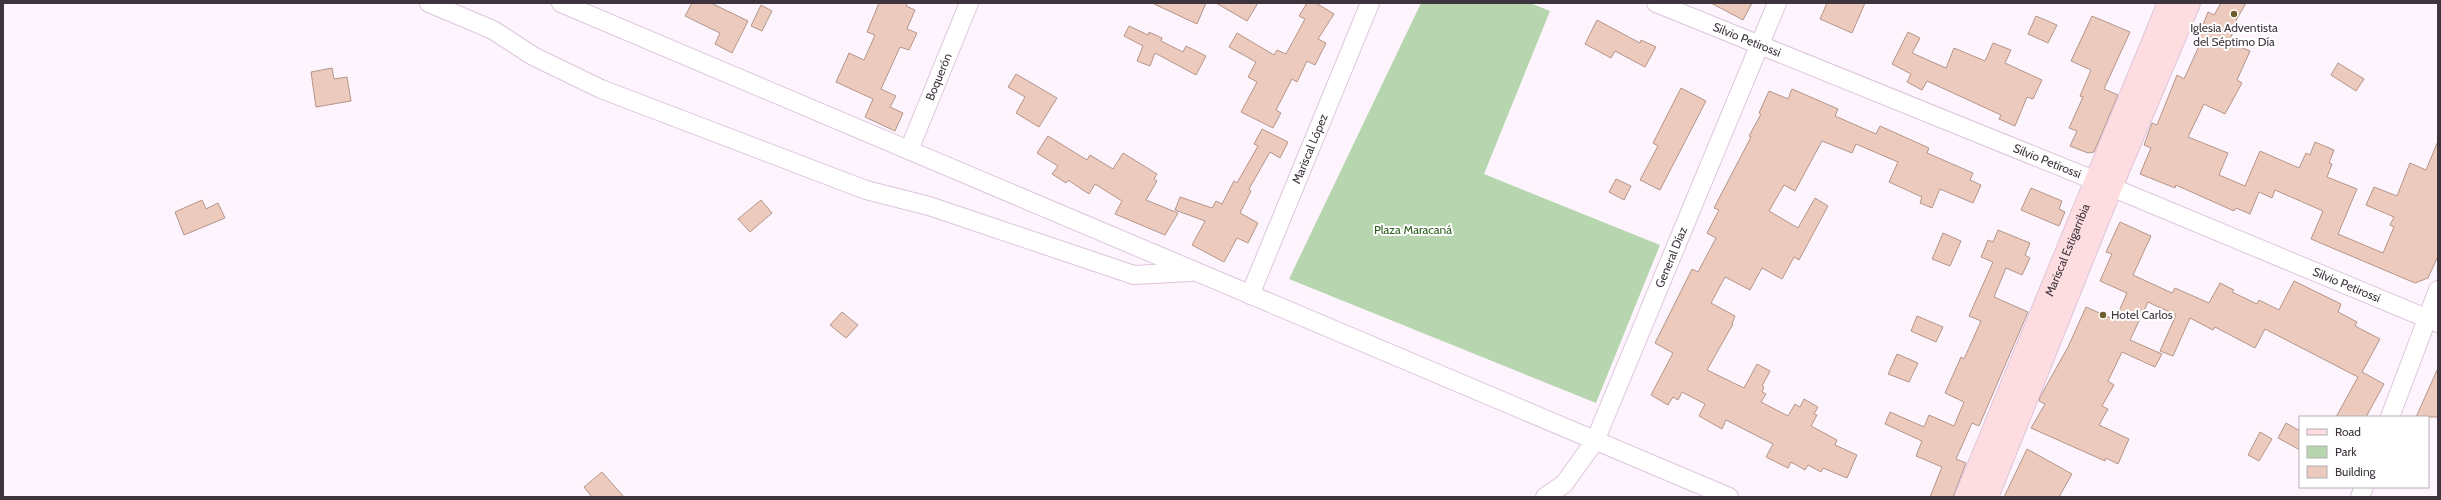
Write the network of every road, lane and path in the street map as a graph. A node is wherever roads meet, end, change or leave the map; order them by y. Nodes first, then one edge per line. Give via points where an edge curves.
1 (429, 3) edge
2 (561, 3) edge
3 (969, 3) edge
4 (1369, 3) edge
5 (1656, 3) edge
6 (1777, 3) edge
7 (2169, 3) edge
8 (2189, 3) edge
9 (1760, 45) junction
10 (909, 150) junction
11 (2104, 184) junction
12 (1196, 272) junction
13 (2438, 290) edge
14 (1250, 295) junction
15 (2433, 321) edge
16 (2390, 416) edge
17 (1595, 441) junction
18 (1545, 497) edge
19 (1729, 497) edge
20 (1966, 497) edge
21 (1987, 497) edge

1 - 12 street via 493,30 533,56 601,89 866,190 929,206 1134,275
2 - 10 street
3 - 10 street, Boquerón
4 - 14 street, Mariscal López
5 - 9 street, Silvio Petirossi
6 - 9 street, General Díaz
7 - 11 street, Mariscal Estigarribia
8 - 11 street
9 - 11 street, Silvio Petirossi
9 - 17 street, General Díaz
10 - 12 street
11 - 15 street, Silvio Petirossi
11 - 20 street, Mariscal Estigarribia
11 - 21 street
12 - 14 street
13 - 15 street
14 - 17 street
15 - 16 street
17 - 18 street, General Díaz via 1564,484
17 - 19 street

